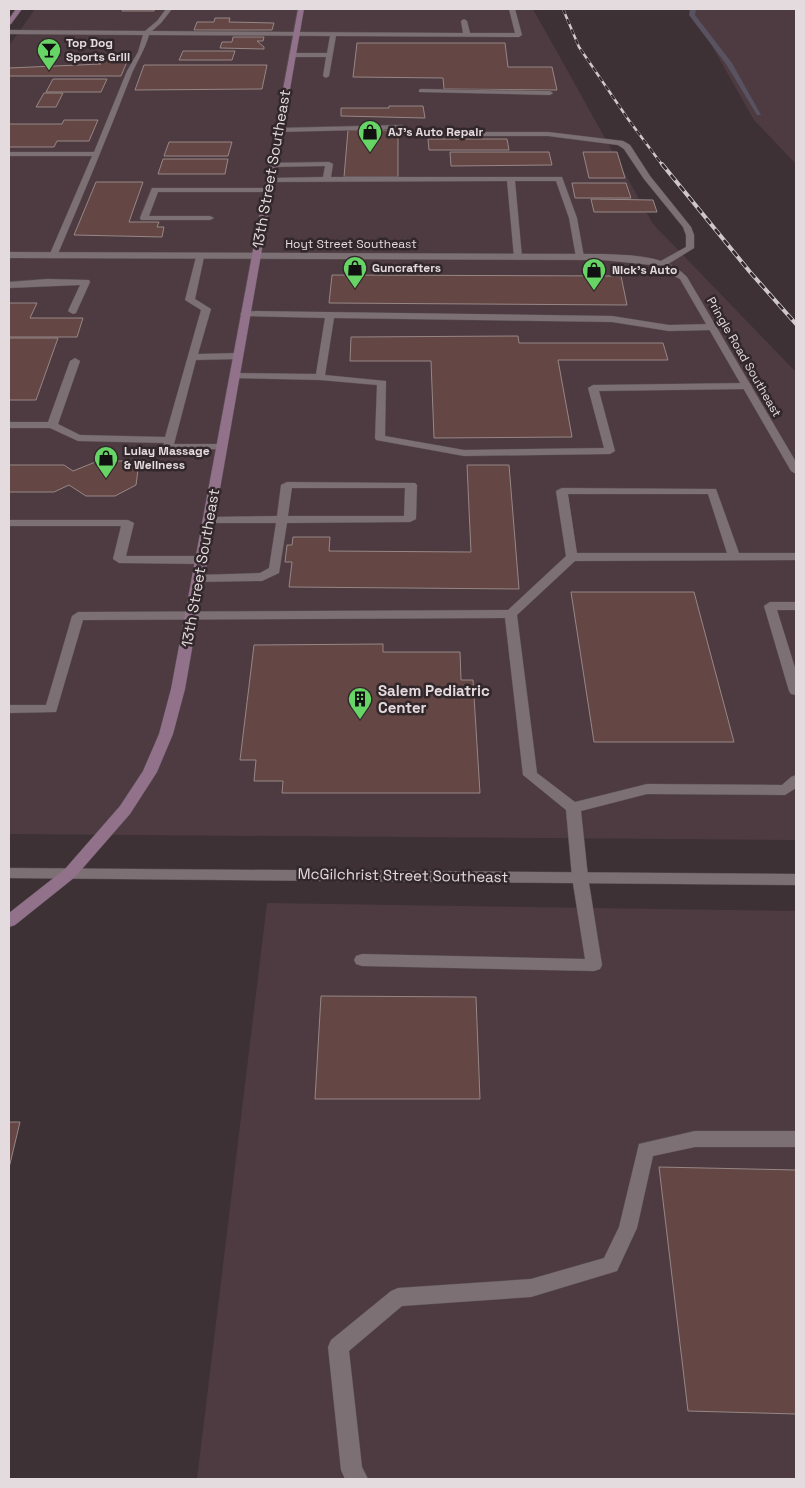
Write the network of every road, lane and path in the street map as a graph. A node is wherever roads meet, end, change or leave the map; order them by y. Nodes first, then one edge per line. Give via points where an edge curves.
1 (19, 9) edge
2 (169, 9) edge
3 (301, 9) edge
4 (512, 9) edge
5 (464, 21) dead end
6 (9, 23) edge
7 (9, 32) edge
8 (147, 32) junction
9 (296, 35) junction
10 (333, 35) junction
11 (467, 35) junction
12 (292, 55) junction
13 (330, 55) junction
14 (326, 76) dead end
15 (421, 91) dead end
16 (550, 93) dead end
17 (278, 130) junction
18 (9, 154) edge
19 (96, 154) junction
20 (272, 164) junction
21 (327, 179) junction
22 (511, 179) junction
23 (269, 185) junction
24 (210, 218) dead end
25 (9, 256) edge
26 (53, 256) junction
27 (200, 257) junction
28 (256, 257) junction
29 (518, 257) junction
30 (580, 257) junction
31 (662, 264) junction
32 (9, 285) edge
33 (74, 311) dead end
34 (245, 314) junction
35 (330, 315) junction
36 (712, 327) junction
37 (238, 356) junction
38 (192, 357) junction
39 (75, 361) dead end
40 (234, 376) junction
41 (320, 377) junction
42 (747, 386) junction
43 (9, 425) edge
44 (52, 425) junction
45 (170, 440) junction
46 (221, 447) junction
47 (796, 471) edge
48 (208, 520) junction
49 (282, 520) junction
50 (9, 523) edge
51 (572, 556) junction
52 (734, 556) junction
53 (796, 556) edge
54 (201, 560) junction
55 (198, 579) junction
56 (796, 606) edge
57 (511, 614) junction
58 (191, 616) junction
59 (796, 692) edge
60 (9, 709) edge
61 (796, 780) edge
62 (572, 808) junction
63 (9, 873) edge
64 (70, 873) junction
65 (580, 877) junction
66 (796, 880) edge
67 (9, 921) edge
68 (362, 960) dead end
69 (796, 1139) edge
70 (357, 1479) edge

1 - 6 main road
2 - 8 street
3 - 9 main road, 13th Street Southeast
4 - 11 street via 519,35
5 - 11 street
7 - 8 street
8 - 9 street
8 - 19 street
9 - 10 street
9 - 12 main road, 13th Street Southeast
10 - 11 street
10 - 13 street
12 - 13 street
12 - 17 main road, 13th Street Southeast
13 - 14 street
15 - 16 street
17 - 20 main road, 13th Street Southeast
17 - 31 street via 402,127 414,134 548,134 620,143 627,147 687,227 690,248
18 - 19 street
19 - 26 street
20 - 21 street via 329,164
20 - 23 main road, 13th Street Southeast
21 - 22 street
21 - 23 street
22 - 29 street
22 - 30 street via 558,179 573,218
23 - 24 street via 155,190 144,218
23 - 28 main road, 13th Street Southeast
25 - 26 street, Hoyt Street Southeast
26 - 27 street, Hoyt Street Southeast
27 - 28 street, Hoyt Street Southeast
27 - 38 street via 190,300 206,309
28 - 29 street, Hoyt Street Southeast
28 - 34 main road, 13th Street Southeast
29 - 30 street, Hoyt Street Southeast
30 - 31 street, Hoyt Street Southeast via 631,258
31 - 36 street, Pringle Road Southeast via 683,277
32 - 33 street via 86,282
34 - 35 street
34 - 37 main road, 13th Street Southeast
35 - 36 street via 612,319 669,328
35 - 41 street
36 - 42 street, Pringle Road Southeast
37 - 38 street
37 - 40 main road, 13th Street Southeast
38 - 45 street
39 - 44 street
40 - 41 street
40 - 46 main road, 13th Street Southeast
41 - 42 street via 382,383 380,438 464,453 610,451 593,388
42 - 47 street, Pringle Road Southeast
43 - 44 street
44 - 45 street via 78,438
45 - 46 street via 168,447
46 - 48 main road, 13th Street Southeast
48 - 49 street
48 - 54 main road, 13th Street Southeast
49 - 49 street via 410,519 411,485 288,485
49 - 55 street via 275,570 262,577
50 - 54 street via 128,523 119,560
51 - 52 street
51 - 52 street via 562,491 712,491
51 - 57 street
52 - 53 street
54 - 55 main road, 13th Street Southeast
55 - 58 main road, 13th Street Southeast
56 - 59 street via 770,606
57 - 58 street
57 - 62 street via 530,775
58 - 60 street via 78,616 51,709
58 - 64 main road, 13th Street Southeast via 166,734 150,772 125,810
61 - 62 street via 785,790 648,789
62 - 65 street
63 - 64 street, McGilchrist Street Southeast
64 - 65 street, McGilchrist Street Southeast
64 - 67 main road, 13th Street Southeast
65 - 66 street, McGilchrist Street Southeast
65 - 68 street via 594,965
69 - 70 street via 695,1139 645,1150 628,1228 610,1265 531,1288 398,1297 338,1347 352,1470

